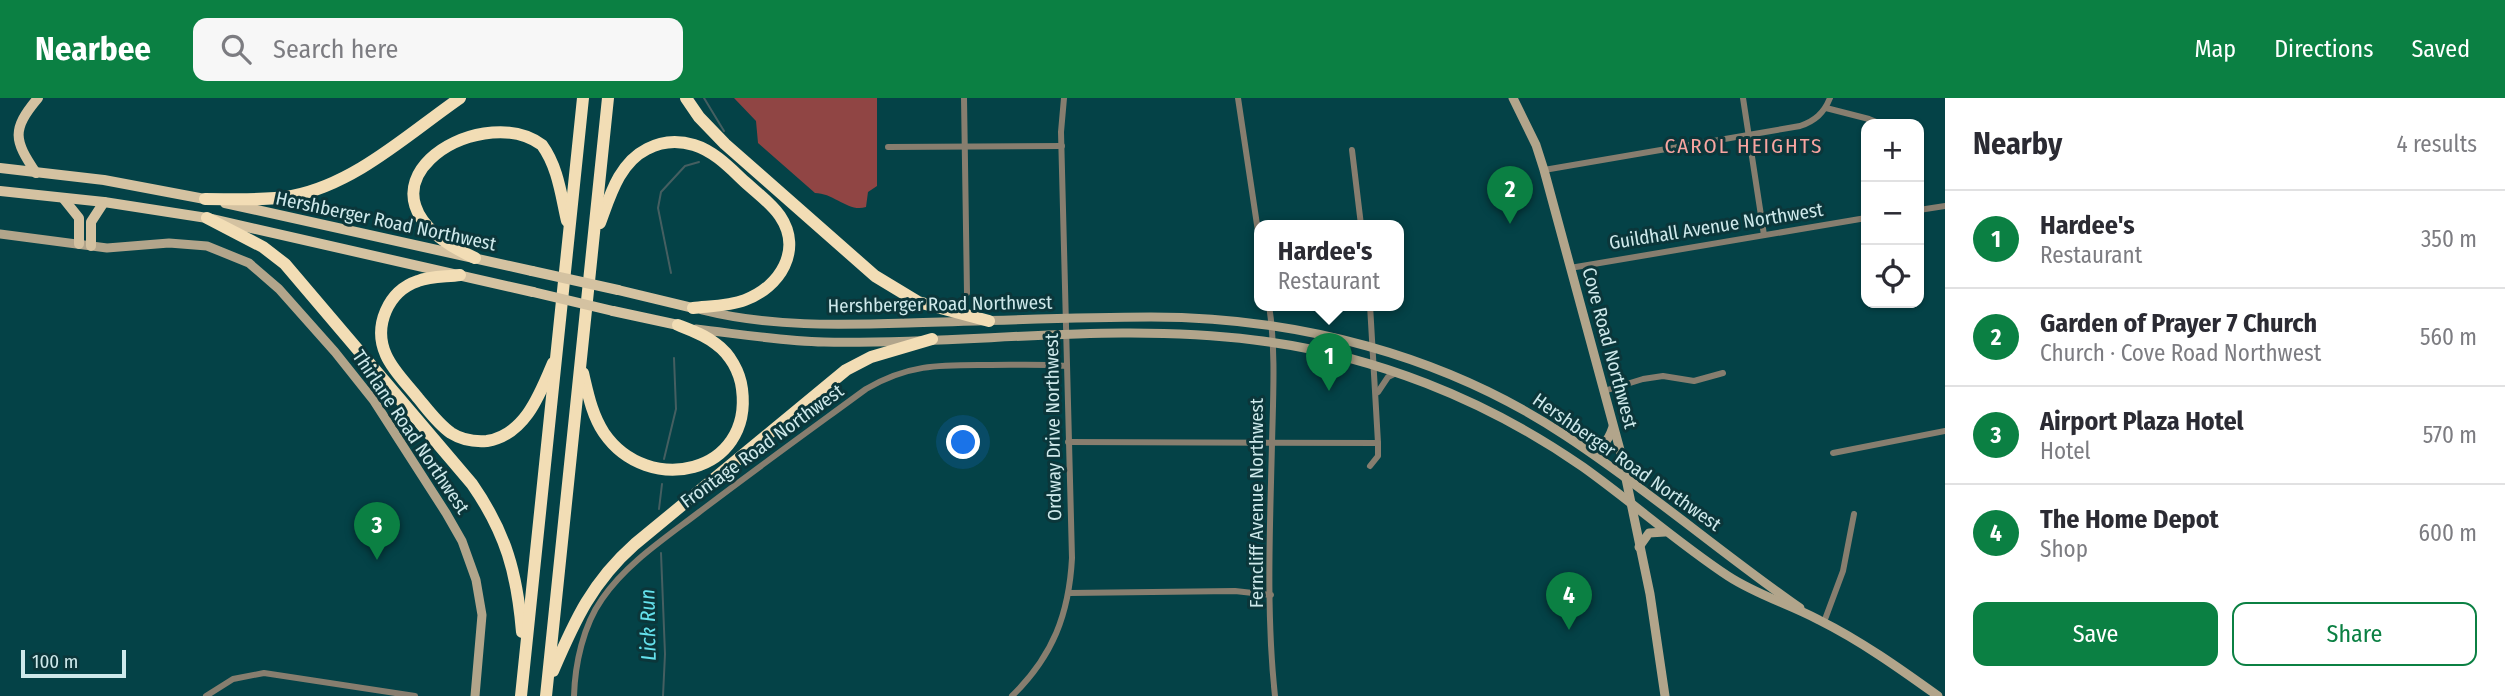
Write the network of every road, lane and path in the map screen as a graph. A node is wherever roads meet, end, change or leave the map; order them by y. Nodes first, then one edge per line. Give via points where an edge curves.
1 (38, 98) edge
2 (460, 98) edge
3 (583, 98) edge
4 (608, 98) edge
5 (685, 98) edge
6 (964, 98) edge
7 (1064, 98) edge
8 (1238, 98) edge
9 (1513, 98) edge
10 (1743, 98) edge
11 (1830, 98) edge
12 (1826, 108) junction
13 (1869, 119) edge
14 (511, 120) dead end
15 (1749, 135) junction
16 (429, 141) dead end
17 (965, 145) junction
18 (888, 146) dead end
19 (1062, 146) junction
20 (1352, 150) dead end
21 (0, 168) edge
22 (1544, 170) junction
23 (36, 173) junction
24 (0, 191) edge
25 (63, 198) junction
26 (205, 199) junction
27 (104, 202) junction
28 (1945, 206) edge
29 (1924, 209) edge
30 (207, 218) junction
31 (1861, 219) edge
32 (1256, 220) edge
33 (1360, 220) edge
34 (0, 234) edge
35 (569, 234) junction
36 (1764, 235) junction
37 (594, 240) junction
38 (85, 245) junction
39 (475, 258) junction
40 (1570, 268) junction
41 (460, 275) junction
42 (967, 293) dead end
43 (692, 308) junction
44 (1270, 311) edge
45 (1371, 311) edge
46 (1066, 319) junction
47 (989, 321) junction
48 (678, 325) junction
49 (1272, 326) junction
50 (1066, 335) junction
51 (932, 339) junction
52 (1274, 343) junction
53 (1374, 348) junction
54 (557, 353) junction
55 (581, 362) junction
56 (1067, 366) junction
57 (1375, 366) junction
58 (1396, 373) junction
59 (1723, 373) dead end
60 (1604, 391) junction
61 (1377, 393) junction
62 (1613, 425) junction
63 (1945, 431) edge
64 (1272, 441) junction
65 (1069, 442) junction
66 (1378, 443) junction
67 (1577, 444) junction
68 (1833, 453) dead end
69 (1370, 466) dead end
70 (1626, 478) junction
71 (1631, 503) junction
72 (1854, 514) dead end
73 (1667, 532) junction
74 (1639, 547) junction
75 (1069, 593) junction
76 (1271, 595) junction
77 (1813, 617) junction
78 (1824, 622) junction
79 (525, 658) junction
80 (547, 690) edge
81 (206, 696) edge
82 (415, 696) edge
83 (475, 696) edge
84 (521, 696) edge
85 (573, 696) edge
86 (1012, 696) edge
87 (1275, 696) edge
88 (1665, 696) edge
89 (1937, 696) edge

1 - 23 main road via 20,126 18,138
2 - 26 highway via 360,168 324,186 276,198
3 - 35 highway
4 - 37 highway
5 - 47 highway via 725,144 875,276 918,302
6 - 17 street
7 - 19 street, Ordway Drive Northwest
8 - 32 street
9 - 22 main road, Cove Road Northwest
10 - 15 street
11 - 12 street
12 - 13 street
12 - 15 street via 1809,123
14 - 35 highway via 538,139 551,159
15 - 22 street
15 - 36 street
16 - 39 highway via 415,171 418,206 433,233
17 - 18 street
17 - 19 street
17 - 42 street
19 - 46 street, Ordway Drive Northwest
20 - 33 street
21 - 23 main road, Hershberger Road Northwest
22 - 40 main road, Cove Road Northwest
23 - 26 main road, Hershberger Road Northwest
24 - 25 main road, Hershberger Road Northwest
25 - 27 main road, Hershberger Road Northwest
25 - 38 main road via 79,218
26 - 39 main road, Hershberger Road Northwest
27 - 30 main road, Hershberger Road Northwest
27 - 38 main road via 91,222
28 - 29 street
30 - 41 main road, Hershberger Road Northwest
30 - 79 highway via 285,264 472,484 493,516 512,561
31 - 36 street, Guildhall Avenue Northwest
34 - 38 main road, Thirlane Road Northwest
35 - 54 highway
36 - 40 street, Guildhall Avenue Northwest
37 - 43 highway via 619,177 642,152 675,142 711,153 774,208 788,232 789,251 781,274 757,295 736,303
37 - 55 highway
38 - 83 main road, Thirlane Road Northwest via 123,248 180,243 233,255 279,289 335,352 409,453 470,560 482,615
39 - 43 main road, Hershberger Road Northwest, bridge
40 - 60 main road, Cove Road Northwest
41 - 48 main road, Hershberger Road Northwest, bridge
41 - 54 highway via 420,280 403,288 390,302 381,330 392,366 451,433 481,441 514,429 532,408
43 - 47 main road, Hershberger Road Northwest via 811,324
44 - 49 street, Ferncliff Avenue Northwest
45 - 53 street
46 - 47 main road, Hershberger Road Northwest
46 - 49 main road, Hershberger Road Northwest via 1197,318
46 - 50 street, Ordway Drive Northwest
48 - 51 main road, Hershberger Road Northwest via 824,342
48 - 55 highway via 717,344 735,367 742,387 737,429 726,448 704,464 683,470 660,469 618,449 590,404
49 - 52 street, Ferncliff Avenue Northwest
49 - 53 main road, Hershberger Road Northwest
50 - 51 main road, Hershberger Road Northwest
50 - 52 main road, Hershberger Road Northwest via 1183,334
50 - 56 street, Ordway Drive Northwest
51 - 80 highway via 871,357 846,370 620,557 584,602
52 - 57 main road, Hershberger Road Northwest
52 - 64 street, Ferncliff Avenue Northwest
53 - 57 street
53 - 67 main road, Hershberger Road Northwest via 1497,395
54 - 79 highway
55 - 80 highway
56 - 65 street, Ordway Drive Northwest
56 - 85 street, Frontage Road Northwest via 940,365 902,372 866,389 670,534 616,580 601,599 579,654
57 - 58 main road, Hershberger Road Northwest
57 - 61 street
58 - 61 street
58 - 71 main road, Hershberger Road Northwest via 1455,394 1521,428
59 - 60 street via 1694,381 1653,377
60 - 62 main road, Cove Road Northwest
61 - 66 street
62 - 67 main road via 1609,438 1599,447
62 - 70 main road, Cove Road Northwest
63 - 68 street
64 - 65 street
64 - 66 street
64 - 76 street, Ferncliff Avenue Northwest
65 - 75 street, Ordway Drive Northwest
66 - 69 street via 1378,456
67 - 70 main road, Hershberger Road Northwest
70 - 71 main road, Cove Road Northwest
70 - 77 main road, Hershberger Road Northwest
71 - 73 main road, Hershberger Road Northwest
71 - 74 main road, Cove Road Northwest
72 - 78 street via 1843,571
73 - 74 main road via 1648,533
73 - 77 main road, Hershberger Road Northwest via 1747,588
74 - 88 main road, Cove Road Northwest
75 - 76 street via 1246,591
75 - 86 street, Ordway Drive Northwest via 1050,648
76 - 87 street, Ferncliff Avenue Northwest
77 - 78 main road, Hershberger Road Northwest
78 - 89 main road, Hershberger Road Northwest
79 - 84 highway
81 - 82 street via 237,678 277,673

